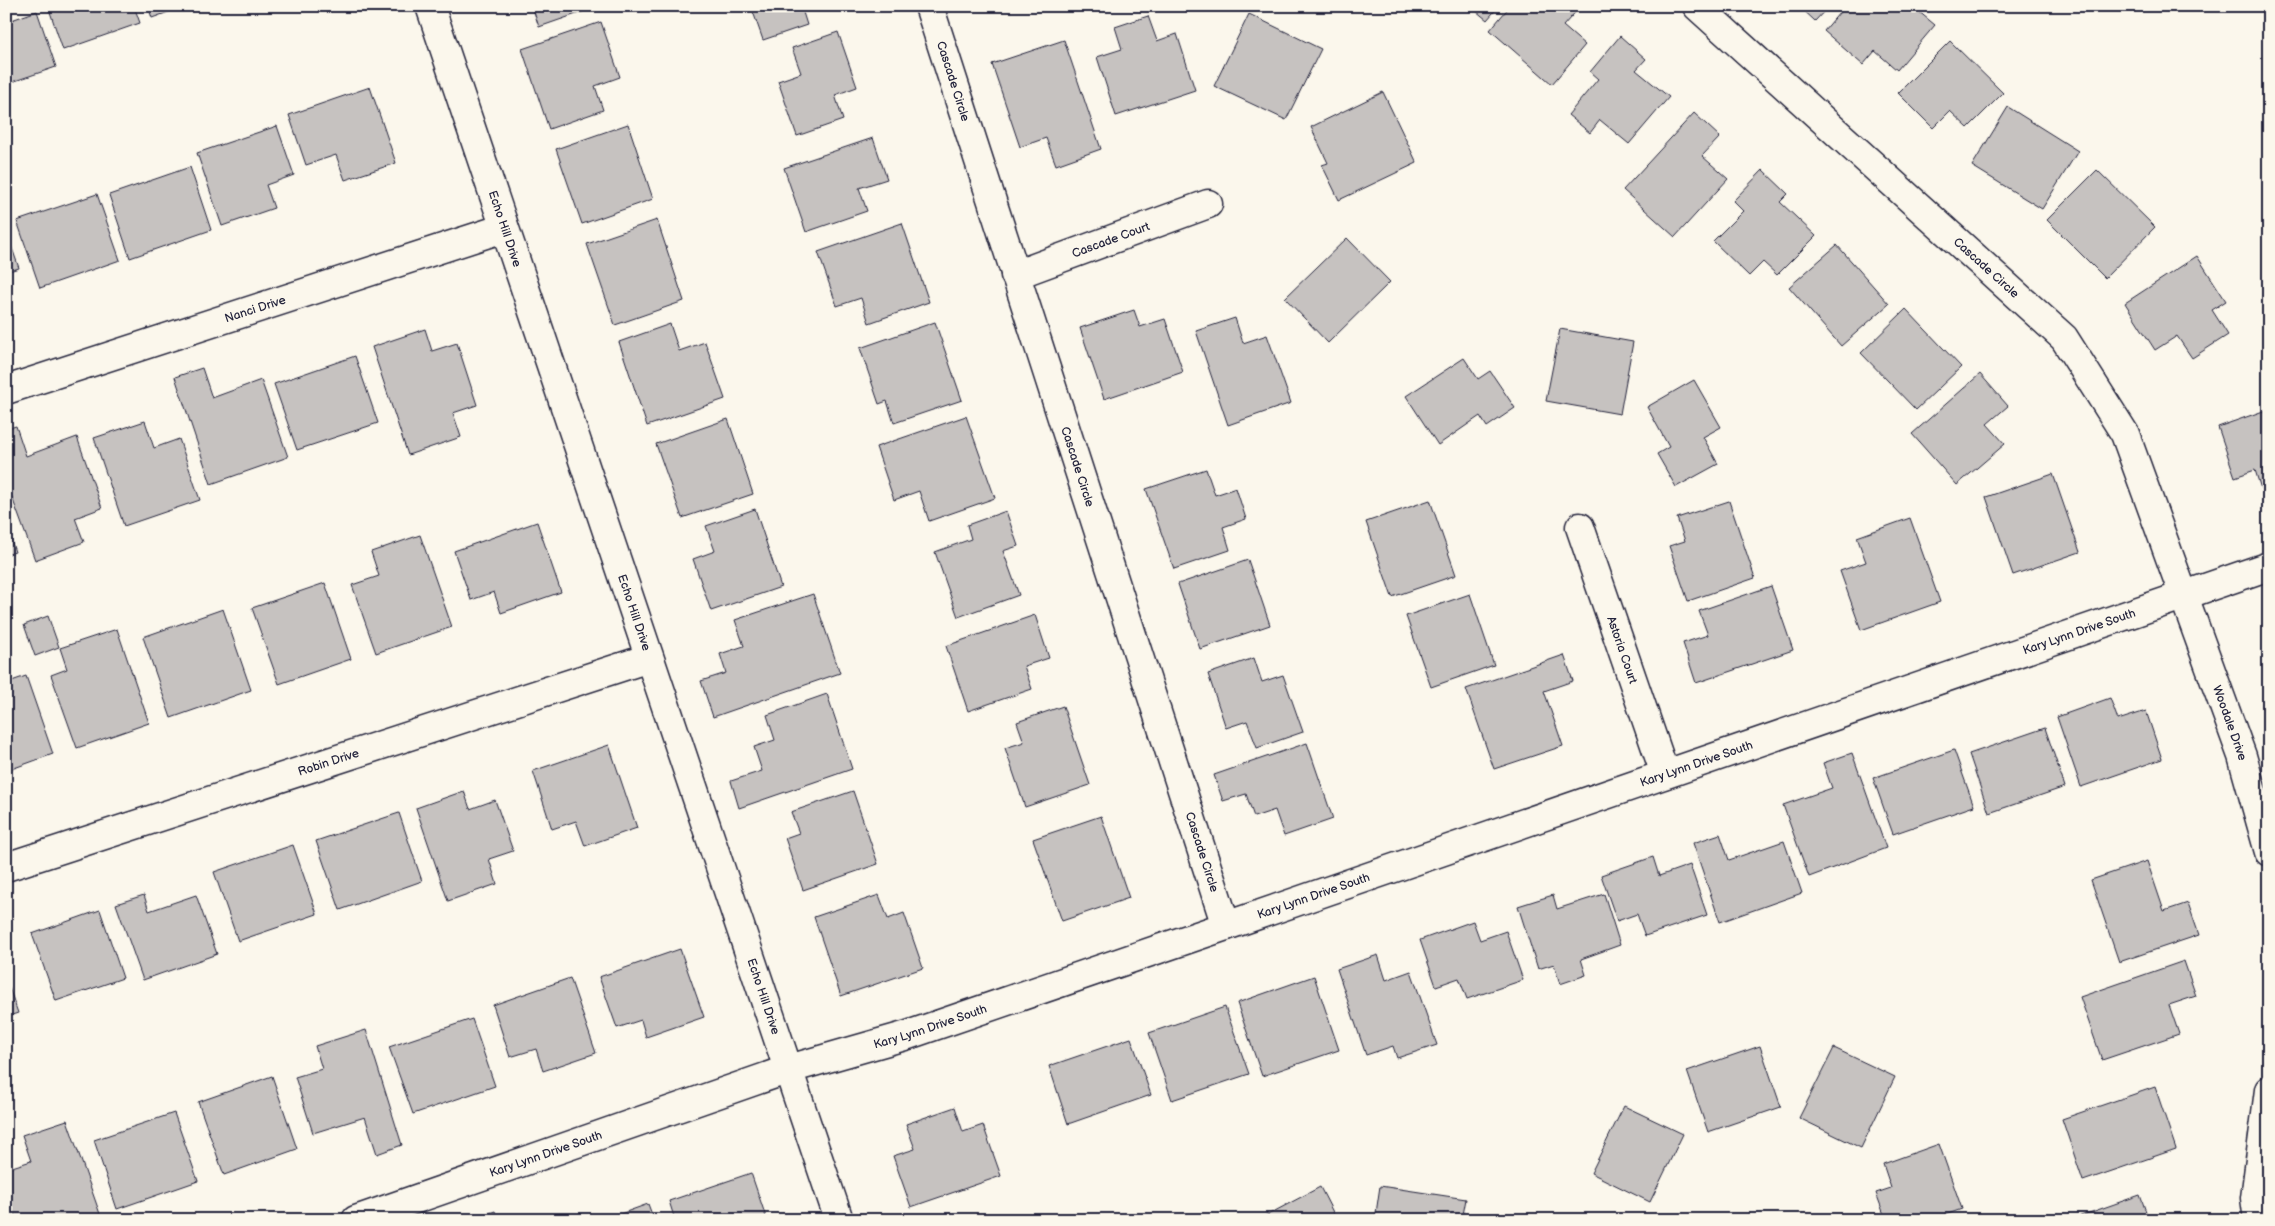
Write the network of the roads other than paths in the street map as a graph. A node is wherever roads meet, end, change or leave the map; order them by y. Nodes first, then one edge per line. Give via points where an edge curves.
1 (430, 6) edge
2 (929, 6) edge
3 (1696, 6) edge
4 (1208, 204) dead end
5 (504, 228) junction
6 (1015, 275) junction
7 (6, 390) edge
8 (1580, 527) dead end
9 (2269, 566) edge
10 (2185, 595) junction
11 (649, 658) junction
12 (1665, 774) junction
13 (2269, 852) edge
14 (6, 867) edge
15 (1226, 926) junction
16 (789, 1069) junction
17 (2269, 1090) edge
18 (356, 1220) edge
19 (839, 1220) edge
20 (2258, 1220) edge

1 - 5 street, Echo Hill Drive
2 - 6 street, Cascade Circle
3 - 10 street, Cascade Circle via 2064,338 2125,434
4 - 6 street, Cascade Court
5 - 7 street, Nanci Drive
5 - 11 street, Echo Hill Drive
6 - 15 street, Cascade Circle
8 - 12 street, Astoria Court
9 - 10 street, Kary Lynn Drive South
10 - 12 street, Kary Lynn Drive South
10 - 13 street, Woodale Drive via 2242,756
11 - 14 street, Robin Drive
11 - 16 street, Echo Hill Drive
12 - 15 street, Kary Lynn Drive South
15 - 16 street, Kary Lynn Drive South via 908,1035
16 - 18 street, Kary Lynn Drive South
16 - 19 street, Echo Hill Drive
17 - 20 street via 2256,1198

